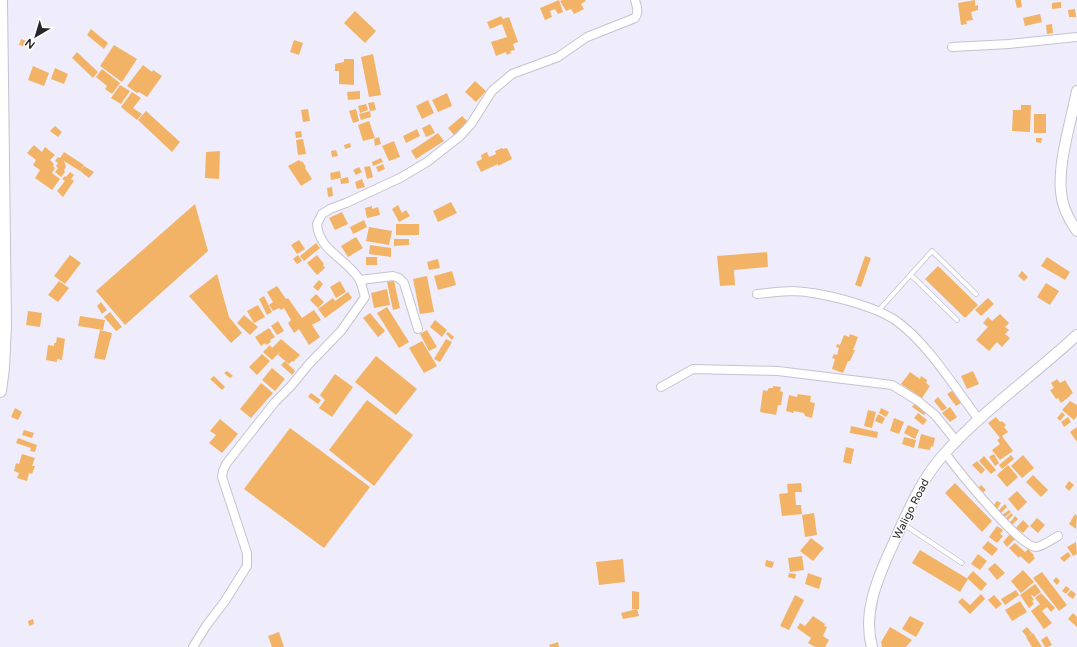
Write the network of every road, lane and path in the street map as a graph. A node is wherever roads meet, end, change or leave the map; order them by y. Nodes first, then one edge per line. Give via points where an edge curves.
1 (2, 0) edge
2 (635, 0) edge
3 (1077, 37) edge
4 (952, 47) dead end
5 (1, 89) edge
6 (1077, 91) edge
7 (1077, 231) edge
8 (911, 275) junction
9 (360, 280) junction
10 (757, 294) dead end
11 (976, 294) dead end
12 (878, 312) junction
13 (956, 320) dead end
14 (418, 328) dead end
15 (1077, 335) edge
16 (661, 386) dead end
17 (0, 391) edge
18 (979, 420) junction
19 (957, 442) junction
20 (945, 453) junction
21 (903, 524) junction
22 (1058, 536) dead end
23 (962, 563) dead end
24 (193, 647) edge
25 (872, 647) edge

1 - 5 main road
2 - 9 street via 638,9 635,18 588,37 558,57 512,74 501,82 492,91 471,124 427,162 400,178 322,214 317,224 321,240
3 - 4 street
5 - 17 main road via 5,325
6 - 7 street via 1060,175 1060,193 1064,208
8 - 11 lane via 932,251
8 - 12 lane
8 - 13 lane
9 - 14 street via 393,276 400,278 404,283
9 - 24 street via 365,297 361,303 341,330 275,402 226,464 222,478 247,553 247,566
10 - 12 street via 792,291 822,294
12 - 18 street via 894,320 921,343
15 - 18 street, Waligo Road
16 - 19 street via 693,369 785,372 892,386 918,401 935,415
18 - 19 street, Waligo Road
19 - 20 street, Waligo Road
20 - 21 street, Waligo Road via 916,496
20 - 22 street via 1005,524 1028,546 1036,547
21 - 23 lane
21 - 25 street, Waligo Road via 882,570 872,601 869,624

